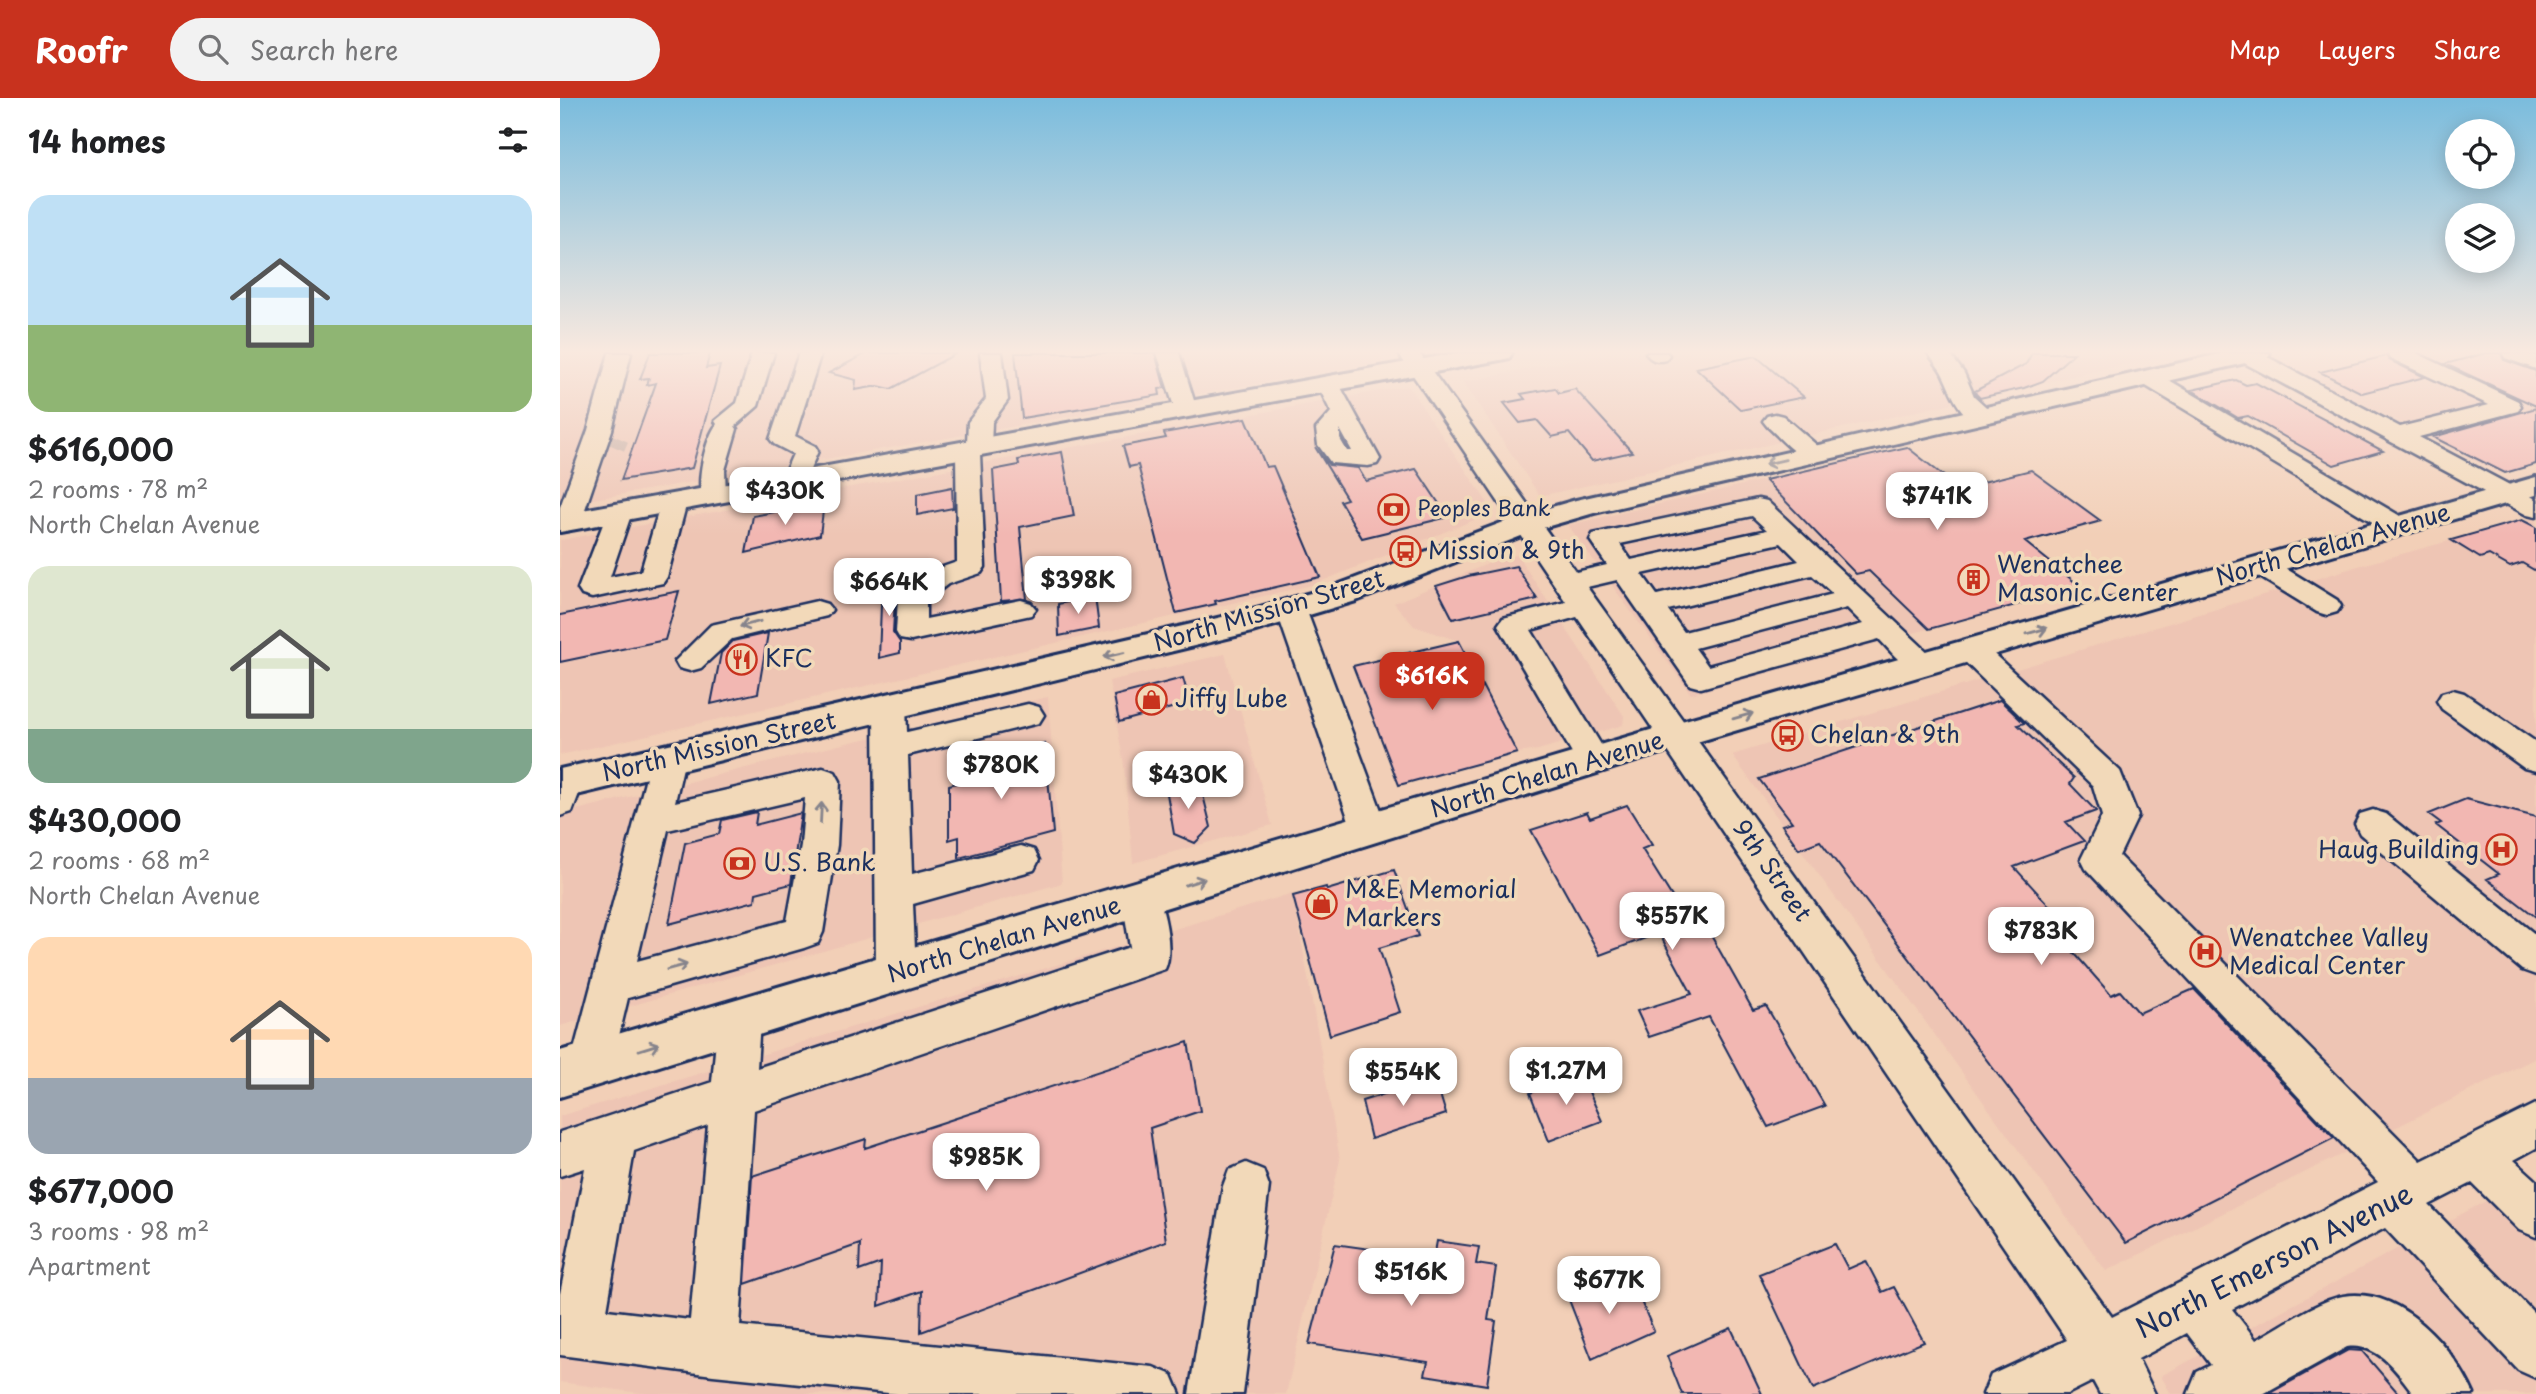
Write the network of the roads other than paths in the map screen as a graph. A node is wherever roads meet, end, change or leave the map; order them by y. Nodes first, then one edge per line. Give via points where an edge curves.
1 (613, 413) tunnel mouth
2 (749, 413) edge
3 (790, 413) edge
4 (987, 413) edge
5 (1167, 413) edge
6 (1344, 413) edge
7 (1450, 413) edge
8 (1990, 413) edge
9 (2209, 413) edge
10 (2357, 413) edge
11 (2482, 413) edge
12 (1983, 415) joint
13 (1776, 421) dead end
14 (2398, 436) junction
15 (974, 448) junction
16 (1811, 453) junction
17 (1368, 459) dead end
18 (794, 481) junction
19 (713, 495) junction
20 (2527, 497) edge
21 (1616, 499) junction
22 (674, 502) junction
23 (619, 512) junction
24 (564, 522) edge
25 (1528, 523) junction
26 (2398, 526) junction
27 (1646, 530) junction
28 (1787, 534) junction
29 (1818, 565) junction
30 (2263, 566) junction
31 (1624, 570) junction
32 (1578, 594) junction
33 (1853, 598) junction
34 (1650, 606) junction
35 (2327, 606) dead end
36 (1021, 609) dead end
37 (817, 610) dead end
38 (1291, 610) junction
39 (1885, 628) junction
40 (1677, 643) junction
41 (1971, 650) junction
42 (690, 661) dead end
43 (1922, 664) junction
44 (2453, 701) dead end
45 (890, 707) junction
46 (1028, 715) dead end
47 (1677, 735) junction
48 (891, 747) junction
49 (668, 759) junction
50 (2536, 759) edge
51 (1594, 761) junction
52 (562, 790) edge
53 (653, 820) junction
54 (2374, 824) dead end
55 (1370, 829) junction
56 (1021, 860) dead end
57 (893, 894) junction
58 (1140, 898) junction
59 (2536, 958) edge
60 (896, 972) junction
61 (611, 985) junction
62 (739, 1020) junction
63 (575, 1069) edge
64 (732, 1096) junction
65 (2536, 1125) edge
66 (614, 1136) junction
67 (560, 1154) edge
68 (2477, 1156) junction
69 (1245, 1186) dead end
70 (2403, 1194) junction
71 (2536, 1213) edge
72 (2195, 1302) junction
73 (569, 1331) edge
74 (713, 1349) junction
75 (2104, 1349) junction
76 (2536, 1352) edge
77 (2232, 1383) edge
78 (1127, 1393) edge
79 (1216, 1394) edge
80 (2010, 1394) edge
81 (2128, 1394) edge
82 (2447, 1394) edge

1 - 24 street via 610,438 587,468
2 - 19 street via 745,428 725,430 713,470
3 - 18 street via 782,439 806,451
4 - 15 street
5 - 15 main road
6 - 17 street via 1326,430 1329,445 1340,458
7 - 25 street, 9th Street
8 - 12 main road, North Mission Street
9 - 26 street
10 - 14 street
11 - 14 street
12 - 16 main road, North Mission Street
13 - 16 street
14 - 20 street
15 - 18 main road
15 - 36 street via 971,567 938,578 912,598 911,632
16 -> 21 main road, North Mission Street
18 - 19 main road
19 - 22 main road
20 - 26 main road, North Chelan Avenue
21 - 25 main road, North Mission Street
21 - 27 street
22 - 23 main road
22 - 23 street via 653,577 592,589
23 - 24 main road
25 - 32 street, 9th Street
25 - 38 main road, North Mission Street
26 - 30 main road, North Chelan Avenue
27 - 28 street via 1758,507
27 - 31 street via 1603,540
28 - 29 street
28 - 31 street
29 - 33 street
29 - 34 street
30 - 35 street
41 -> 30 main road, North Chelan Avenue
31 - 32 street
31 - 34 street
32 - 47 street, 9th Street
32 - 51 street via 1513,625
33 - 39 street
33 - 40 street
34 - 40 street
37 -> 42 street via 722,632
38 -> 45 main road, North Mission Street
38 - 55 street
39 - 40 street via 1701,678
39 - 43 street
41 - 43 main road, North Chelan Avenue
41 - 70 street via 2108,780 2120,816 2099,859
47 -> 43 main road, North Chelan Avenue
44 - 50 street
45 - 48 street
45 - 49 main road, North Mission Street
46 - 48 street
47 - 51 main road, North Chelan Avenue
47 - 75 street, 9th Street
48 - 57 street
49 - 52 main road, North Mission Street
49 - 53 street
51 - 55 main road, North Chelan Avenue
53 - 61 street
61 -> 53 street via 804,932 819,845 823,781
54 - 59 street
58 -> 55 main road, North Chelan Avenue
56 - 57 street
57 - 60 street
58 - 60 main road, North Chelan Avenue
58 - 64 street via 1151,957
60 - 62 main road, North Chelan Avenue
61 - 63 street
63 -> 62 main road, North Chelan Avenue
62 - 64 street
64 - 66 street
64 - 74 street
65 - 68 street, North Emerson Avenue
66 - 67 street
66 - 73 street
68 - 70 street, North Emerson Avenue
68 - 71 street
69 - 79 street
70 - 72 street, North Emerson Avenue
70 - 76 street
72 - 75 street, North Emerson Avenue
72 - 77 street
73 - 74 street
74 - 78 street
75 - 80 street, North Emerson Avenue
75 - 81 street, 9th Street
77 - 82 street via 2356,1318 2394,1332

